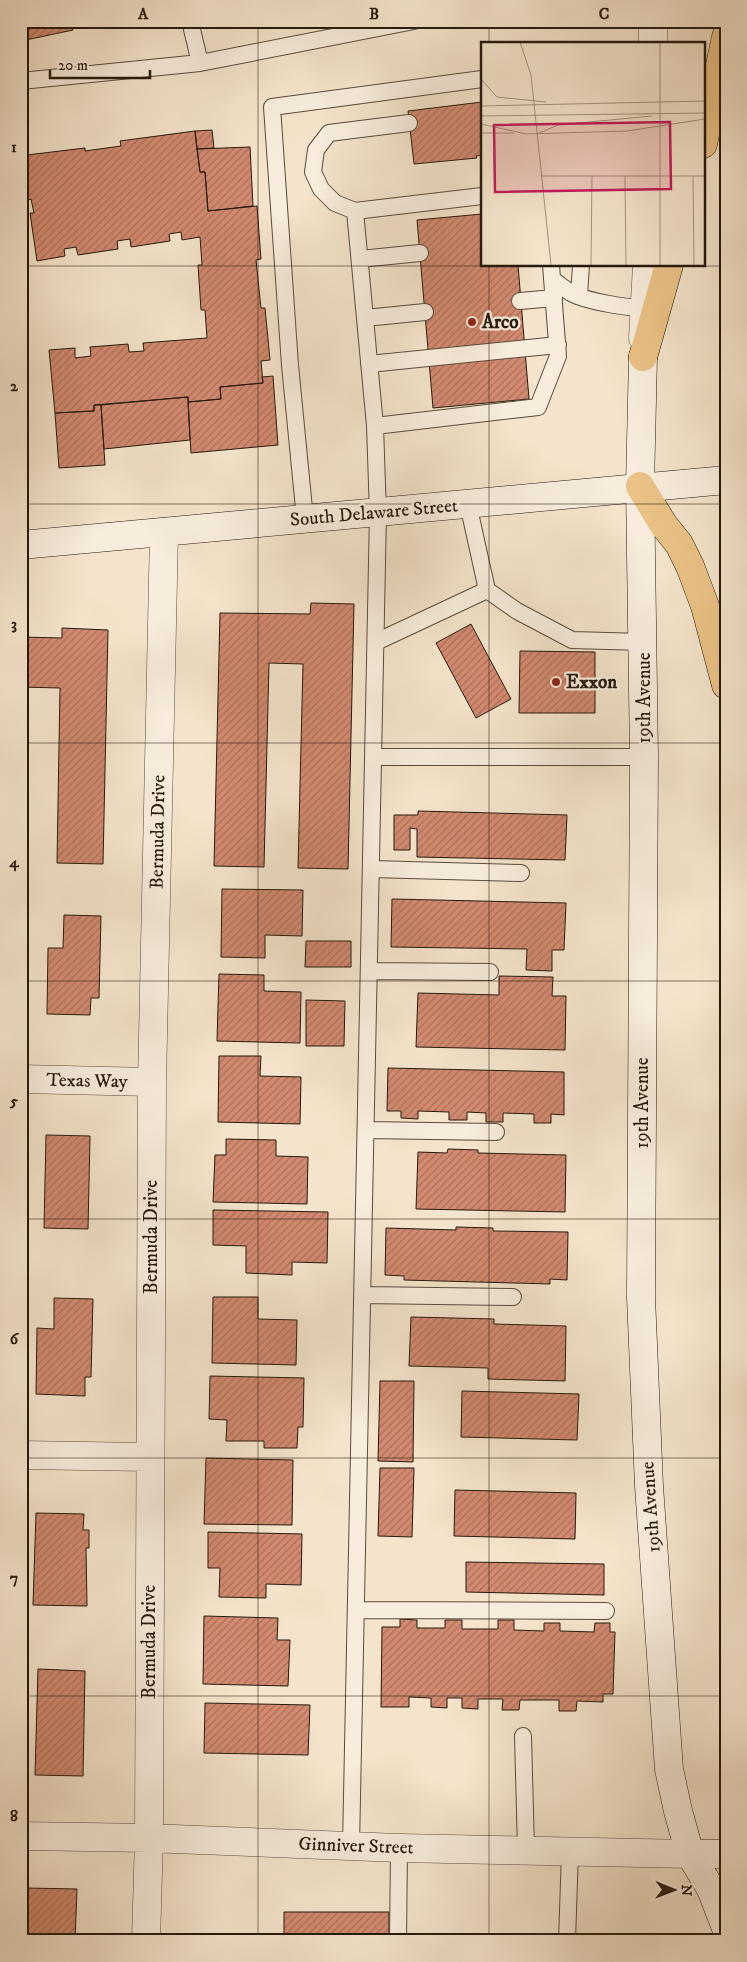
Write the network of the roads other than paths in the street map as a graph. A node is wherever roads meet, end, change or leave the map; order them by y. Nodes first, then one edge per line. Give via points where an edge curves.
1 (190, 21) edge
2 (414, 21) edge
3 (653, 21) edge
4 (726, 37) edge
5 (653, 42) edge
6 (200, 63) junction
7 (481, 79) edge
8 (21, 81) edge
9 (409, 123) dead end
10 (704, 139) edge
11 (481, 196) edge
12 (355, 211) junction
13 (420, 253) dead end
14 (360, 259) junction
15 (582, 266) edge
16 (647, 266) edge
17 (669, 266) edge
18 (552, 272) edge
19 (579, 295) junction
20 (554, 298) junction
21 (520, 301) dead end
22 (650, 308) junction
23 (425, 312) dead end
24 (365, 318) junction
25 (558, 345) junction
26 (643, 357) joint
27 (370, 364) junction
28 (375, 426) junction
29 (726, 480) edge
30 (640, 486) junction
31 (468, 504) junction
32 (378, 512) junction
33 (305, 519) junction
34 (164, 533) junction
35 (21, 545) edge
36 (486, 590) junction
37 (376, 642) junction
38 (644, 642) junction
39 (726, 685) edge
40 (644, 756) junction
41 (374, 758) junction
42 (371, 869) junction
43 (521, 873) dead end
44 (369, 971) junction
45 (490, 972) dead end
46 (21, 1079) edge
47 (152, 1082) junction
48 (366, 1130) junction
49 (496, 1132) dead end
50 (362, 1295) junction
51 (513, 1297) dead end
52 (21, 1455) edge
53 (149, 1457) junction
54 (356, 1610) junction
55 (606, 1611) dead end
56 (523, 1736) dead end
57 (21, 1836) edge
58 (149, 1838) junction
59 (351, 1846) junction
60 (399, 1848) junction
61 (526, 1850) junction
62 (570, 1851) junction
63 (690, 1854) junction
64 (726, 1854) edge
65 (726, 1928) edge
66 (146, 1941) edge
67 (398, 1941) edge
68 (568, 1941) edge

1 - 6 lane
2 - 6 lane
3 - 5 street
4 - 10 highway
6 - 8 lane
7 - 33 lane via 272,107 290,364
9 - 12 lane via 329,133 316,150 313,172 321,189 335,203
11 - 12 lane
12 - 14 lane
13 - 14 lane
14 - 24 lane
15 - 19 lane
16 - 22 street
17 - 22 highway
18 - 19 lane via 572,293
18 - 20 lane
19 - 22 lane via 605,303
20 - 21 lane
20 - 25 lane
22 - 26 highway
23 - 24 lane
24 - 27 lane
25 - 27 lane
25 - 28 lane via 558,356 538,407
26 - 30 street, 19th Avenue
27 - 28 lane
28 - 32 lane
29 - 30 street, South Delaware Street
30 - 31 street, South Delaware Street
30 - 38 street, 19th Avenue
30 - 39 highway via 690,566
31 - 32 street, South Delaware Street
31 - 36 lane
32 - 33 street, South Delaware Street
32 - 37 lane
33 - 34 street, South Delaware Street
34 - 35 street, South Delaware Street
34 - 47 street, Bermuda Drive
36 - 37 lane
36 - 38 lane via 517,611 572,640
37 - 41 lane
38 - 40 street, 19th Avenue
40 - 41 lane
40 - 63 street, 19th Avenue via 641,1297 648,1476 669,1769
41 - 42 lane
42 - 43 lane
42 - 44 lane
44 - 45 lane
44 - 48 lane
46 - 47 street, Texas Way
47 - 53 street, Bermuda Drive
48 - 49 lane
48 - 50 lane
50 - 51 lane
50 - 54 lane
52 - 53 street
53 - 58 street, Bermuda Drive
54 - 55 lane
54 - 59 lane
56 - 61 lane
57 - 58 street, Ginniver Street
58 - 59 street, Ginniver Street
58 - 66 street, Bermuda Drive
59 - 60 street, Ginniver Street
60 - 61 street, Ginniver Street
60 - 67 lane
61 - 62 street, Ginniver Street
62 - 63 street, Ginniver Street
62 - 68 lane
63 - 64 street, Ginniver Street
63 - 65 street, 19th Avenue via 711,1889

